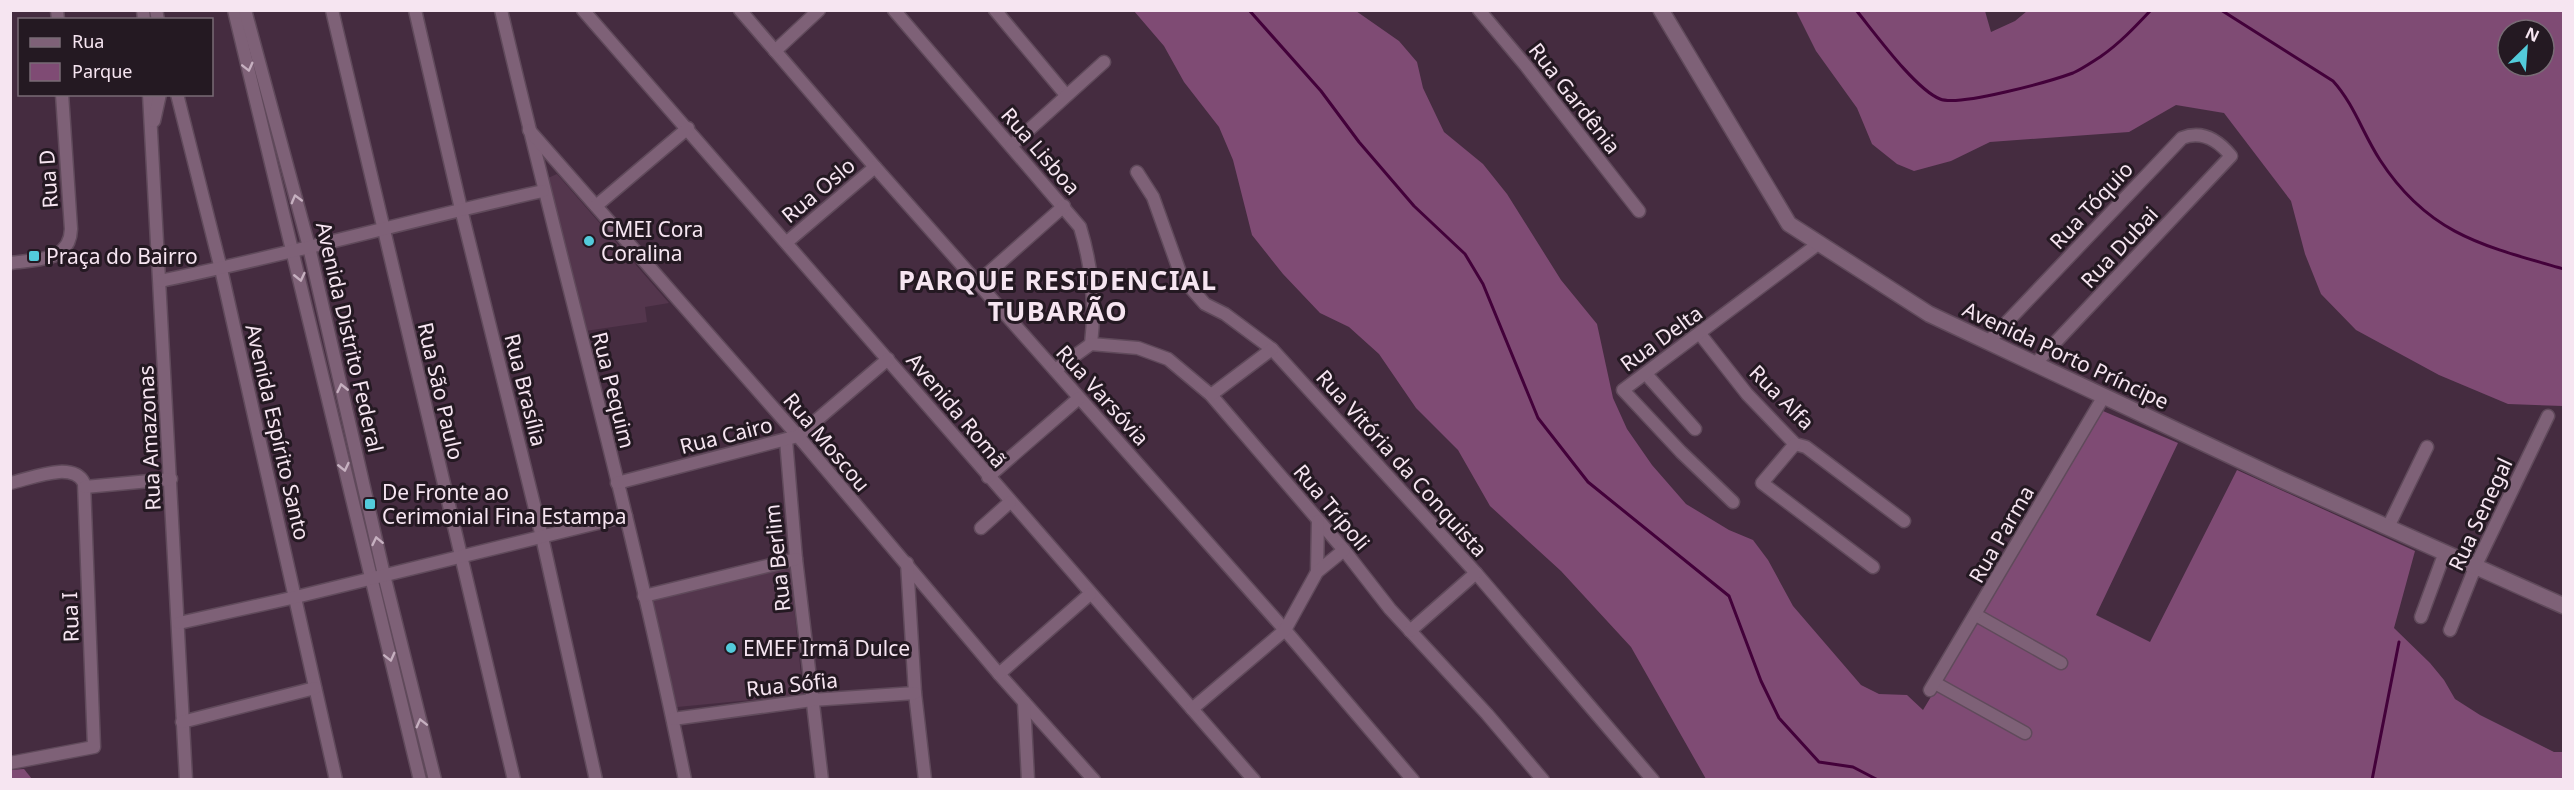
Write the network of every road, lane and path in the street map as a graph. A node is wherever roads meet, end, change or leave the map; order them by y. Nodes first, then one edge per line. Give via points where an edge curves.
1 (234, 10) edge
2 (245, 10) edge
3 (332, 10) edge
4 (415, 10) edge
5 (501, 10) edge
6 (740, 10) edge
7 (819, 10) edge
8 (894, 10) edge
9 (995, 10) edge
10 (1479, 10) edge
11 (1661, 10) edge
12 (586, 11) edge
13 (775, 51) junction
14 (1104, 62) dead end
15 (1066, 95) junction
16 (62, 96) edge
17 (149, 96) edge
18 (160, 96) edge
19 (168, 96) edge
20 (178, 96) edge
21 (184, 122) junction
22 (688, 128) junction
23 (529, 130) junction
24 (150, 134) junction
25 (1011, 146) junction
26 (2231, 156) joint
27 (875, 167) junction
28 (1137, 172) dead end
29 (543, 191) junction
30 (596, 206) junction
31 (1064, 206) junction
32 (460, 209) junction
33 (1639, 210) dead end
34 (383, 227) junction
35 (787, 242) junction
36 (1818, 244) junction
37 (309, 247) junction
38 (294, 252) junction
39 (10, 263) edge
40 (221, 269) junction
41 (159, 281) junction
42 (977, 284) junction
43 (1701, 334) junction
44 (1988, 342) junction
45 (1091, 344) junction
46 (1272, 349) junction
47 (888, 359) junction
48 (2035, 364) junction
49 (1055, 370) junction
50 (1646, 374) junction
51 (1211, 395) junction
52 (2104, 396) junction
53 (1079, 398) junction
54 (2548, 416) dead end
55 (1695, 429) dead end
56 (792, 438) junction
57 (1795, 444) junction
58 (2427, 447) dead end
59 (988, 477) junction
60 (171, 479) junction
61 (10, 483) edge
62 (617, 483) junction
63 (85, 487) junction
64 (1010, 502) junction
65 (1733, 502) dead end
66 (626, 516) junction
67 (1904, 521) dead end
68 (1318, 522) junction
69 (2388, 527) junction
70 (981, 528) dead end
71 (542, 537) junction
72 (1344, 550) junction
73 (2445, 552) junction
74 (460, 556) junction
75 (796, 558) junction
76 (907, 563) junction
77 (2476, 565) junction
78 (1873, 567) dead end
79 (1317, 572) junction
80 (1476, 573) junction
81 (384, 575) junction
82 (370, 579) junction
83 (1090, 594) junction
84 (644, 596) junction
85 (296, 597) junction
86 (2563, 603) edge
87 (1976, 615) junction
88 (2421, 617) dead end
89 (179, 622) junction
90 (1285, 630) junction
91 (2450, 630) dead end
92 (1410, 631) junction
93 (2061, 663) dead end
94 (999, 674) junction
95 (315, 688) junction
96 (915, 693) junction
97 (812, 700) junction
98 (1024, 702) junction
99 (1192, 709) junction
100 (673, 719) junction
101 (182, 722) junction
102 (2025, 733) dead end
103 (10, 763) edge
104 (186, 780) edge
105 (336, 780) edge
106 (420, 780) edge
107 (435, 780) edge
108 (514, 780) edge
109 (596, 780) edge
110 (685, 780) edge
111 (822, 780) edge
112 (926, 780) edge
113 (1028, 780) edge
114 (1094, 780) edge
115 (1254, 780) edge
116 (1413, 780) edge
117 (1543, 780) edge
118 (1653, 780) edge

1 -> 38 street, Avenida Distrito Federal
37 -> 2 street, Avenida Distrito Federal
3 - 34 street, Rua São Paulo
4 - 32 street, Rua Brasília
5 - 23 street, Rua Pequim
6 - 13 street, Rua Varsóvia
7 - 13 street
8 - 25 street, Rua Lisboa
9 - 15 street
10 - 33 street, Rua Gardênia
11 - 36 street, Avenida Porto Príncipe via 1789,224
12 - 22 street, Avenida Romã
13 - 27 street, Rua Varsóvia
14 - 15 street
15 - 25 street
16 - 39 street, Rua D via 71,235 68,247 57,254
17 - 24 street, Rua Amazonas
18 - 24 street
19 - 21 street
20 - 21 street, Avenida Espírito Santo
21 - 40 street, Avenida Espírito Santo
22 - 30 street
22 - 35 street, Avenida Romã
23 - 29 street, Rua Pequim
23 - 30 street, Rua Moscou
24 - 41 street, Rua Amazonas
25 - 31 street, Rua Lisboa
26 - 44 street, Rua Tóquio via 2220,142 2195,133 2182,138
26 - 48 street, Rua Dubai
27 - 35 street, Rua Oslo
27 - 42 street, Rua Varsóvia
28 - 46 street, Rua Vitória da Conquista via 1153,197 1182,278 1205,304
29 - 32 street
29 - 62 street, Rua Pequim
30 - 56 street, Rua Moscou
31 - 42 street
31 - 45 street, Rua Lisboa via 1080,227 1090,259 1094,291
32 - 34 street
32 - 71 street, Rua Brasília
34 - 37 street
34 - 74 street, Rua São Paulo
35 - 47 street, Avenida Romã
36 - 43 street, Rua Delta
36 - 44 street, Avenida Porto Príncipe via 1929,314
37 - 38 street
81 -> 37 street, Avenida Distrito Federal
38 - 40 street
38 -> 82 street, Avenida Distrito Federal
40 - 41 street
40 - 85 street, Avenida Espírito Santo
41 - 60 street, Rua Amazonas
42 - 49 street, Rua Varsóvia
43 - 50 street, Rua Delta
43 - 57 street, Rua Alfa via 1747,394
44 - 48 street, Avenida Porto Príncipe
45 - 49 street
45 - 51 street, Rua Trípoli via 1138,348 1168,359
46 - 51 street
46 - 80 street, Rua Vitória da Conquista
47 - 56 street, Rua Cairo
47 - 59 street, Avenida Romã
48 - 52 street, Avenida Porto Príncipe
49 - 53 street, Rua Varsóvia
50 - 55 street
50 - 65 street, Rua Delta via 1623,390
51 - 68 street, Rua Trípoli
52 - 69 street, Avenida Porto Príncipe
52 - 87 street, Rua Parma
53 - 59 street
53 - 90 street, Rua Varsóvia
54 - 77 street, Rua Senegal
56 - 62 street, Rua Cairo
56 - 75 street, Rua Berlim
56 - 76 street, Rua Moscou
57 - 67 street, Rua Alfa via 1806,447
57 - 78 street via 1762,483
58 - 69 street
59 - 64 street, Avenida Romã
60 - 63 street
60 - 89 street, Rua Amazonas
61 - 63 street via 67,472 78,475
62 - 66 street, Rua Pequim
63 - 103 street, Rua I via 94,747
64 - 70 street
64 - 83 street, Avenida Romã
66 - 71 street
66 - 84 street, Rua Pequim
68 - 72 street, Rua Trípoli
68 - 79 street
69 - 73 street, Avenida Porto Príncipe
71 - 74 street
71 - 109 street, Rua Brasília
72 - 79 street
72 - 92 street, Rua Trípoli
73 - 77 street, Avenida Porto Príncipe
73 - 88 street
74 - 81 street
74 - 108 street, Rua São Paulo
75 - 84 street
75 - 97 street, Rua Berlim
76 - 94 street, Rua Moscou
76 - 96 street
77 - 86 street, Avenida Porto Príncipe
77 - 91 street, Rua Senegal
79 - 90 street
80 - 92 street
80 - 118 street, Rua Vitória da Conquista
81 - 82 street
107 -> 81 street, Avenida Distrito Federal
82 - 85 street
82 -> 106 street, Avenida Distrito Federal
83 - 94 street
83 - 99 street, Avenida Romã
84 - 100 street, Rua Pequim
85 - 89 street
85 - 95 street, Avenida Espírito Santo
87 - 93 street
87 - 102 street, Rua Parma via 1933,686
89 - 101 street, Rua Amazonas
90 - 99 street
90 - 116 street, Rua Varsóvia
92 - 117 street, Rua Trípoli
94 - 98 street, Rua Moscou
95 - 101 street
95 - 105 street, Avenida Espírito Santo
96 - 97 street, Rua Sófia
96 - 112 street
97 - 100 street, Rua Sófia
97 - 111 street, Rua Berlim
98 - 113 street
98 - 114 street, Rua Moscou
99 - 115 street, Avenida Romã
100 - 110 street, Rua Pequim
101 - 104 street, Rua Amazonas

